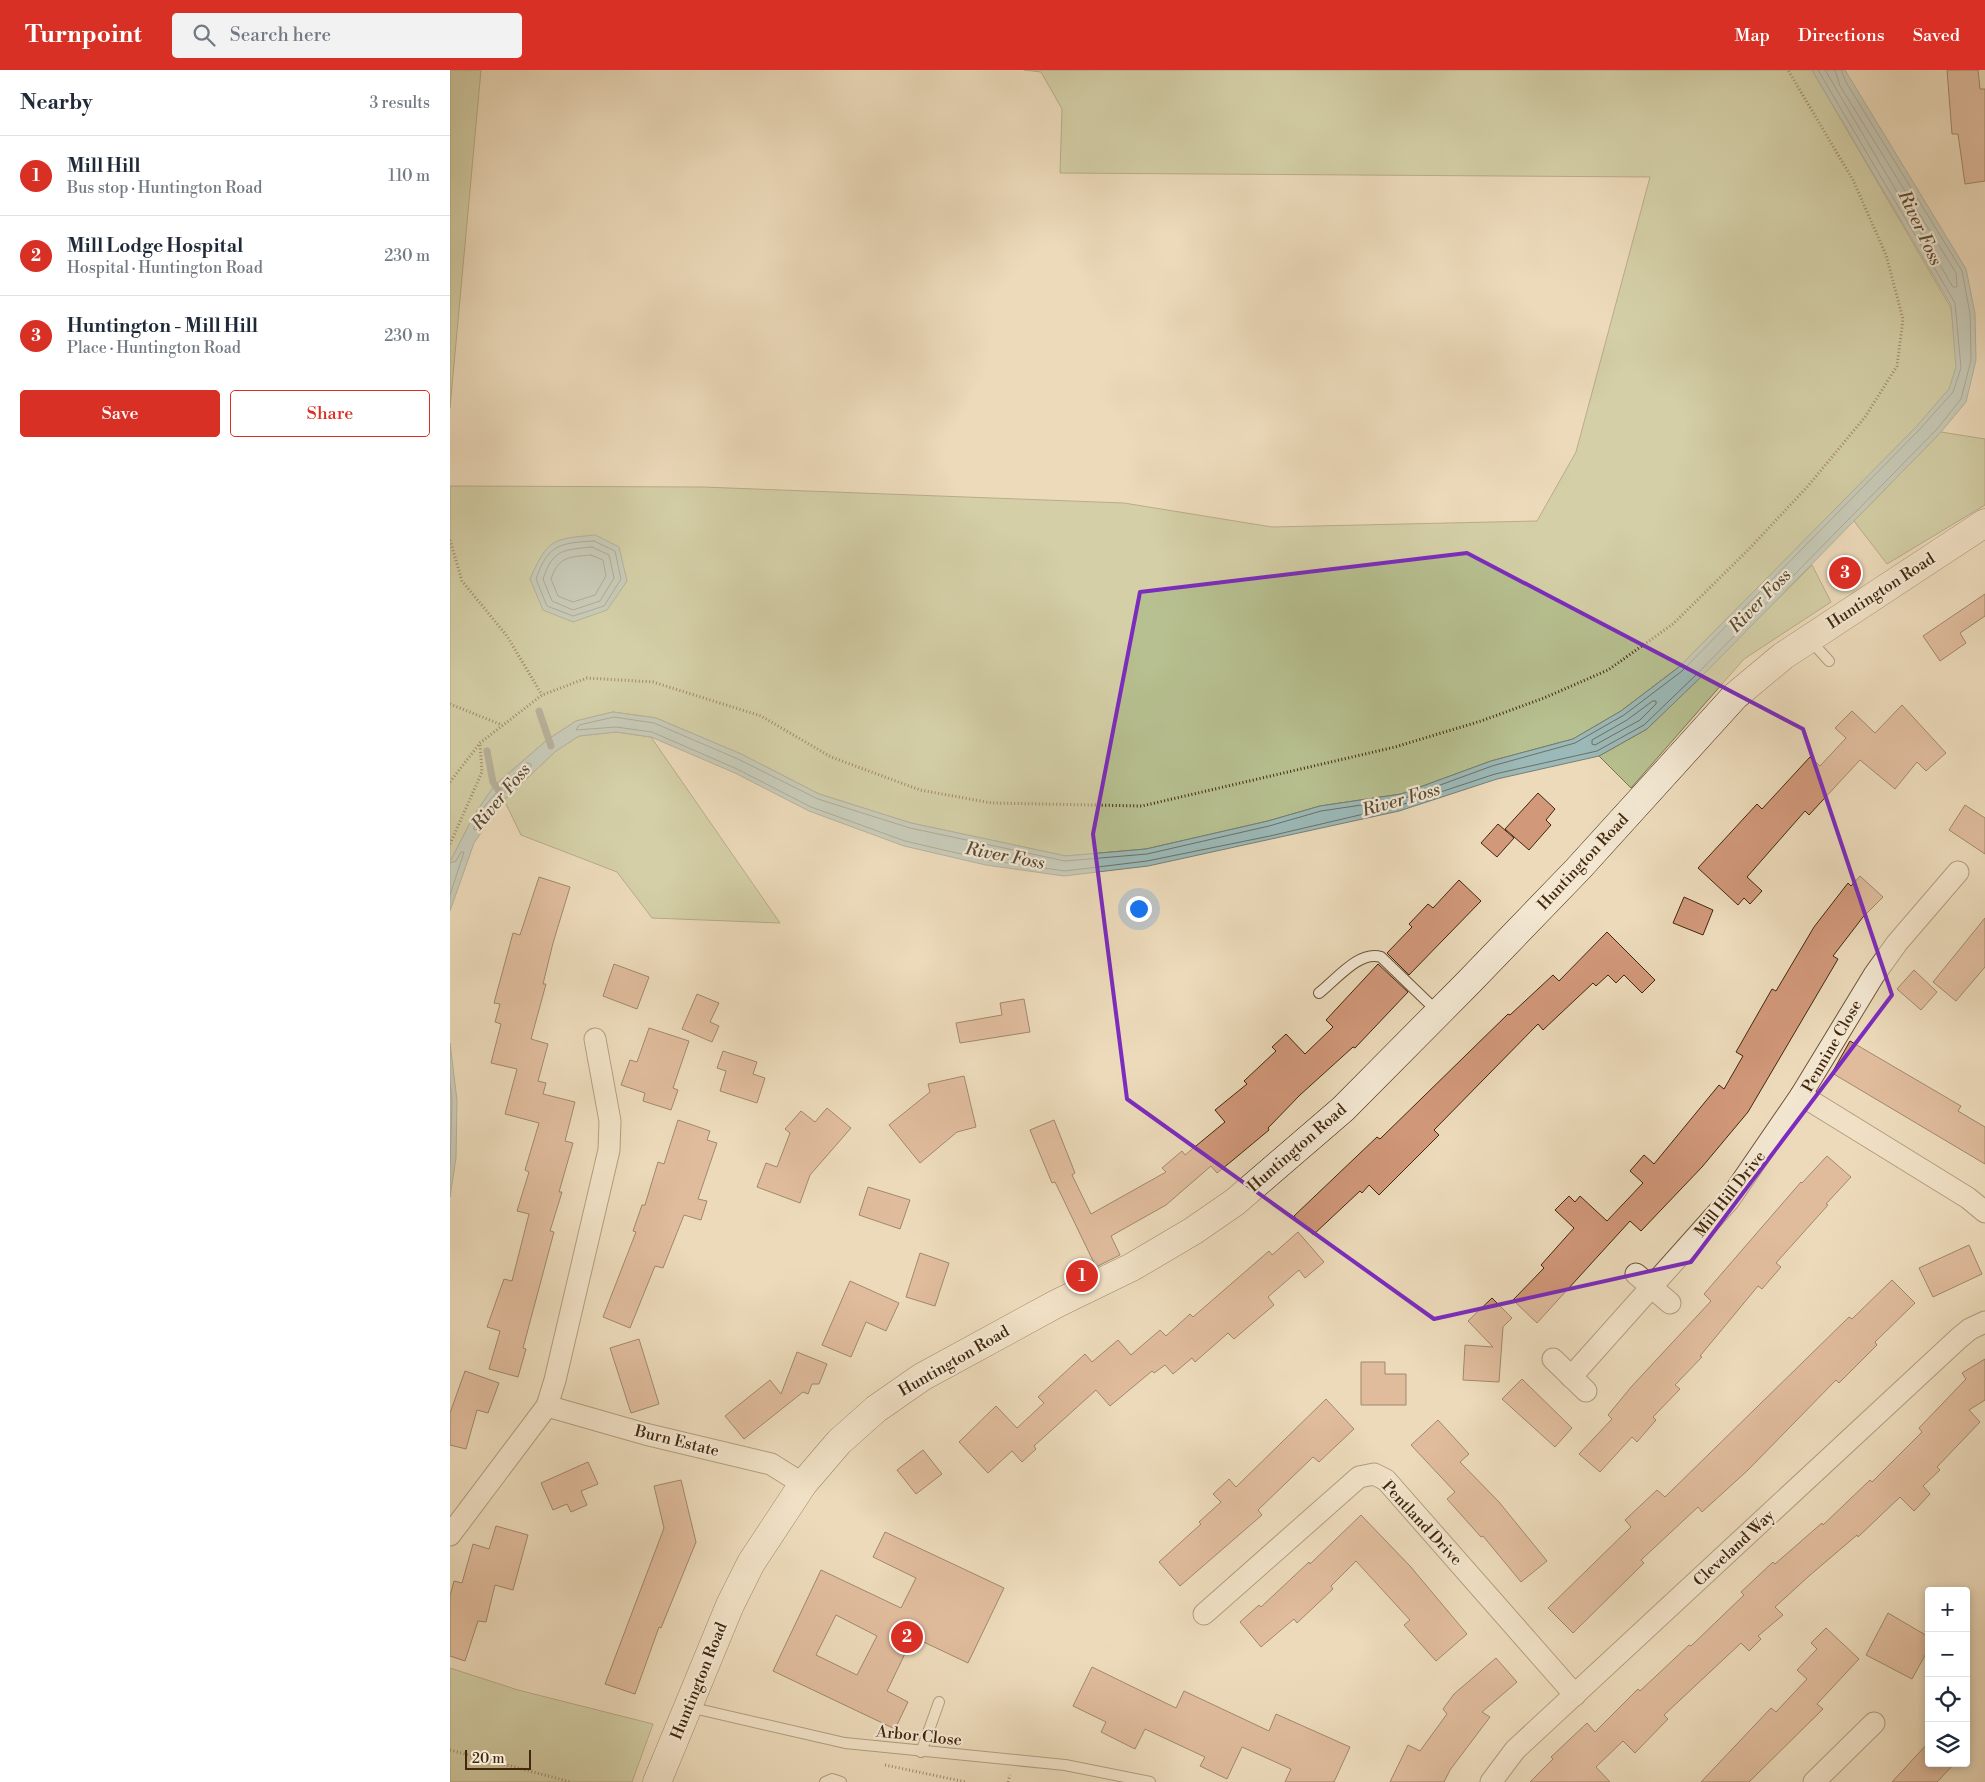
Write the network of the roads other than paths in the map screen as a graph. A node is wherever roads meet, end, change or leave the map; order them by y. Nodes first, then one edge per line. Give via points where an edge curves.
1 (1985, 524) edge
2 (1809, 639) junction
3 (1828, 661) dead end
4 (1958, 872) dead end
5 (1320, 993) dead end
6 (1438, 1012) junction
7 (595, 1039) dead end
8 (1801, 1095) junction
9 (1985, 1212) edge
10 (1644, 1280) junction
11 (1670, 1302) dead end
12 (1985, 1322) edge
13 (1553, 1359) dead end
14 (547, 1406) junction
15 (803, 1484) junction
16 (450, 1535) edge
17 (1204, 1614) dead end
18 (1575, 1695) junction
19 (939, 1702) dead end
20 (688, 1706) junction
21 (1874, 1723) dead end
22 (921, 1752) junction
23 (658, 1782) edge
24 (825, 1782) edge
25 (841, 1782) edge
26 (1150, 1782) edge
27 (1491, 1782) edge
28 (1814, 1782) edge

1 - 2 street, Huntington Road
2 - 3 lane
2 - 6 street, Huntington Road via 1735,696 1578,869
4 - 8 street, Pennine Close via 1874,975
5 - 6 lane via 1363,957 1376,956 1381,957
6 - 15 street, Huntington Road via 1343,1109 1235,1202 1194,1231 1132,1267 922,1377 876,1409 840,1442
7 - 14 street via 610,1121 609,1150
8 - 9 street, Pennine Close via 1968,1198
8 - 10 street, Mill Hill Drive via 1730,1200
10 - 11 street
10 - 13 street, Mill Hill Drive via 1578,1384
12 - 18 street, Cleveland Way via 1959,1338
14 - 15 street, Burn Estate via 645,1434 771,1464
14 - 16 street
15 - 20 street, Huntington Road via 751,1563
17 - 18 street, Pentland Drive via 1359,1477 1374,1474 1386,1480
18 - 27 street, Cleveland Way via 1515,1750
19 - 22 lane
20 - 22 lane, Arbor Close via 845,1743
20 - 23 street, Huntington Road
21 - 28 street
22 - 26 lane, Arbor Close via 1065,1765
24 - 25 lane via 832,1779

